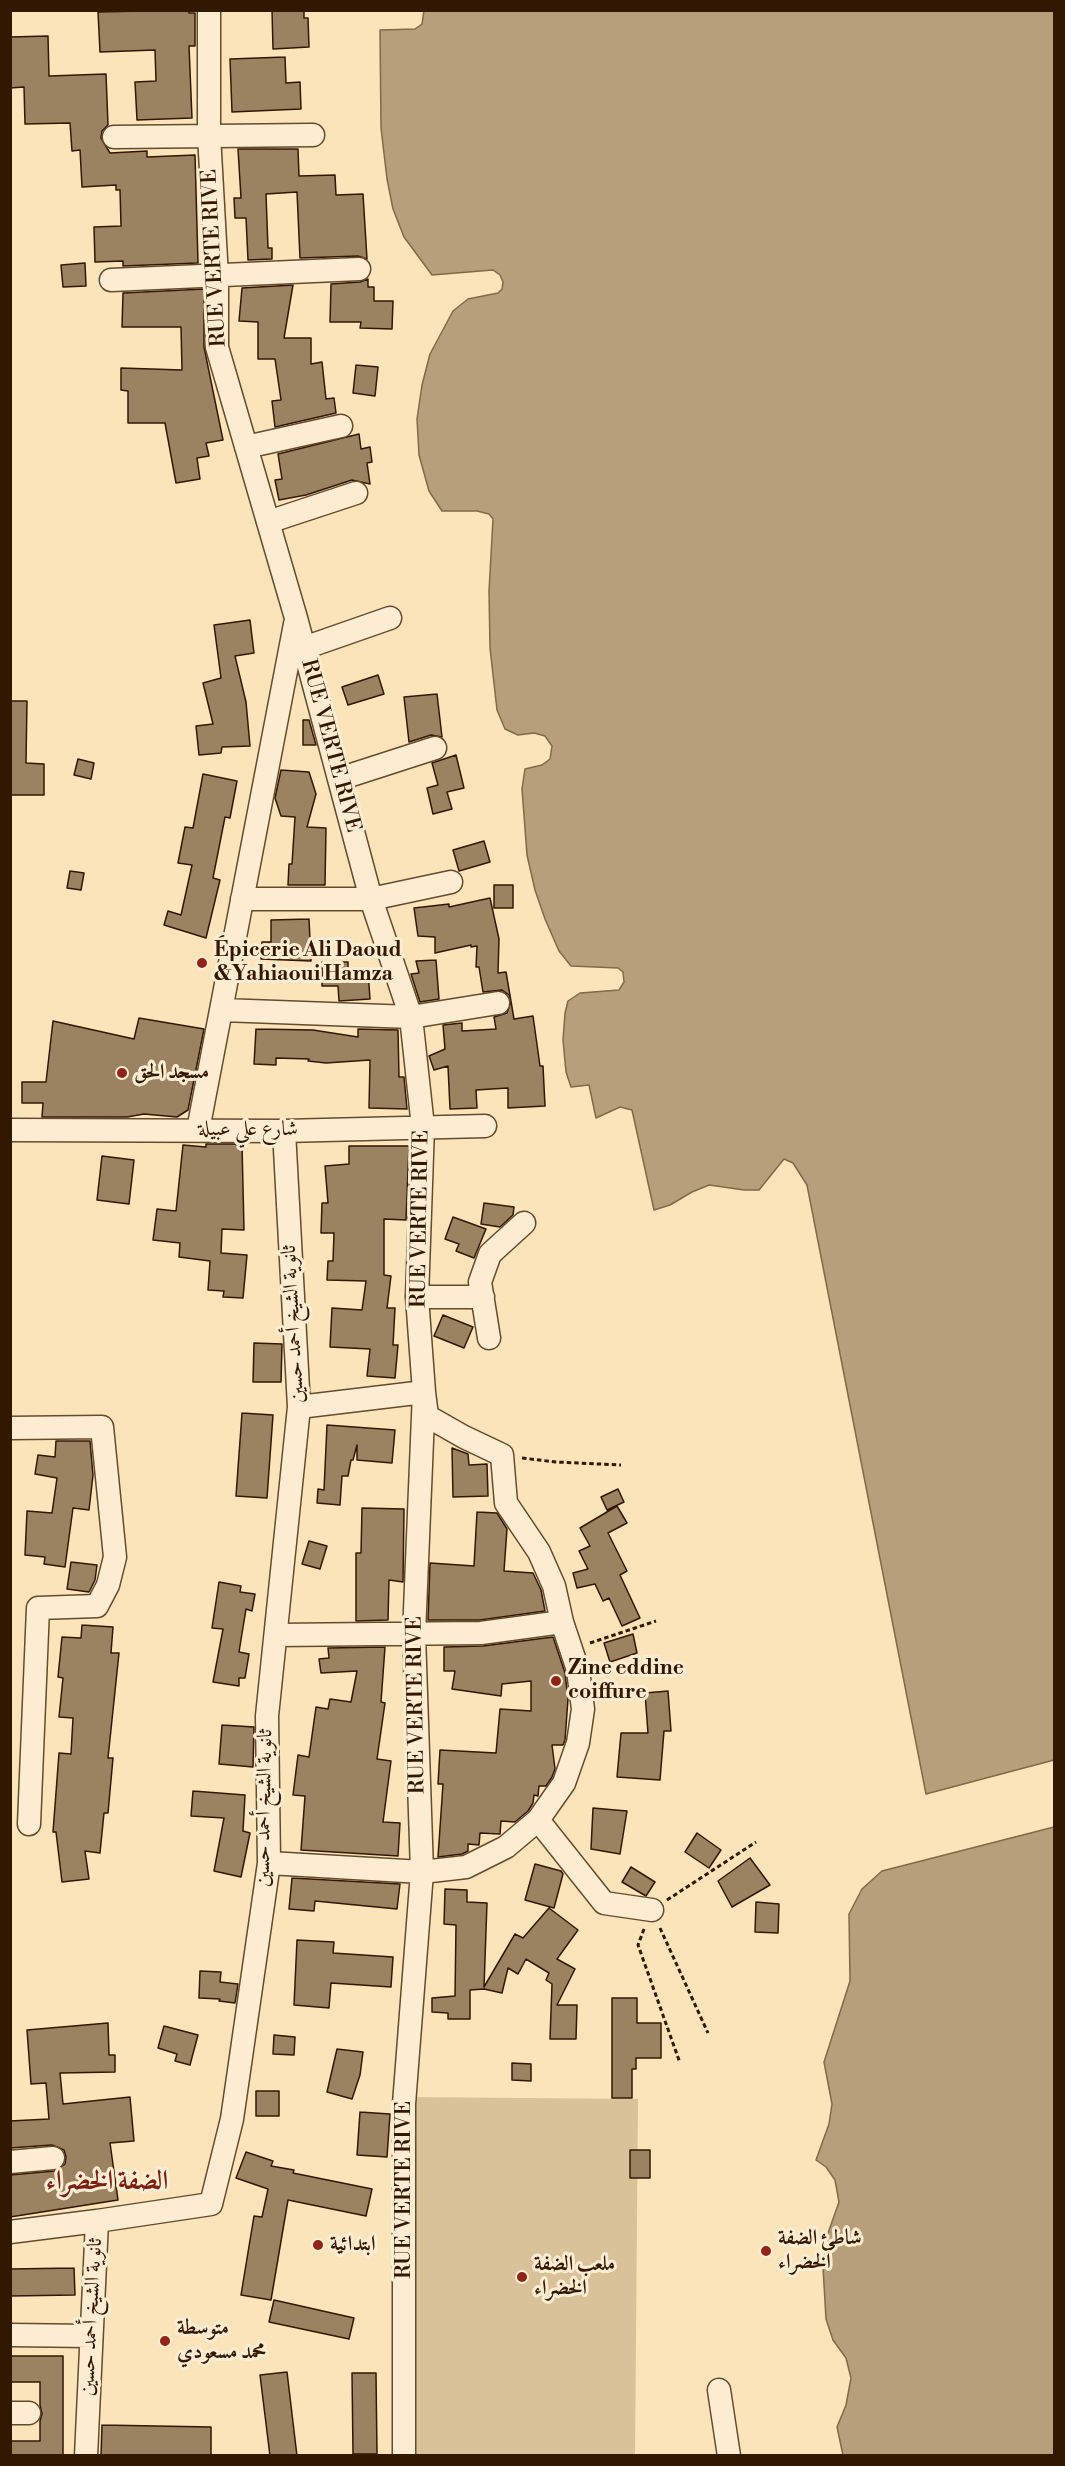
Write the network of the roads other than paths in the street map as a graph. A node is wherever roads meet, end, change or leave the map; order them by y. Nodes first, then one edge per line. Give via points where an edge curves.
1 (209, 10) edge
2 (209, 135) junction
3 (313, 135) dead end
4 (114, 137) dead end
5 (359, 269) dead end
6 (217, 277) junction
7 (111, 280) dead end
8 (341, 426) dead end
9 (246, 447) junction
10 (356, 493) dead end
11 (268, 522) junction
12 (296, 618) junction
13 (390, 618) dead end
14 (304, 648) junction
15 (435, 748) dead end
16 (339, 779) junction
17 (451, 882) dead end
18 (242, 899) junction
19 (371, 899) junction
20 (498, 1003) dead end
21 (222, 1010) junction
22 (411, 1017) junction
23 (485, 1126) dead end
24 (423, 1127) junction
25 (10, 1130) edge
26 (198, 1130) junction
27 (284, 1131) junction
28 (524, 1223) dead end
29 (417, 1297) junction
30 (483, 1297) junction
31 (489, 1338) dead end
32 (424, 1392) junction
33 (300, 1407) junction
34 (10, 1428) edge
35 (562, 1622) junction
36 (414, 1634) junction
37 (276, 1635) junction
38 (538, 1821) junction
39 (29, 1824) dead end
40 (269, 1863) junction
41 (422, 1872) junction
42 (652, 1910) road end
43 (53, 2158) dead end
44 (10, 2162) edge
45 (97, 2221) junction
46 (10, 2232) edge
47 (10, 2335) edge
48 (91, 2336) junction
49 (719, 2390) dead end
50 (86, 2456) edge
51 (404, 2456) edge
52 (729, 2456) edge

1 - 2 street, RUE VERTE RIVE
2 - 3 street
2 - 4 street
2 - 6 street, RUE VERTE RIVE
5 - 6 street
6 - 7 street
6 - 9 street, RUE VERTE RIVE via 217,347
8 - 9 street
9 - 11 street, RUE VERTE RIVE
10 - 11 street
11 - 12 street, RUE VERTE RIVE
12 - 14 street, RUE VERTE RIVE
12 - 18 street
13 - 14 street
14 - 16 street, RUE VERTE RIVE
15 - 16 street
16 - 19 street, RUE VERTE RIVE
17 - 19 street
18 - 19 street
18 - 21 street
19 - 22 street, RUE VERTE RIVE
20 - 22 street
21 - 22 street
21 - 26 street
22 - 24 street, RUE VERTE RIVE
23 - 24 street, شارع علي عبيلة
24 - 27 street, شارع علي عبيلة
24 - 29 street, RUE VERTE RIVE
25 - 26 street, شارع علي عبيلة
26 - 27 street, شارع علي عبيلة
27 - 33 street, ثانوية الشيخ أحمد حسين
28 - 30 street via 490,1254 480,1282
29 - 30 street
29 - 32 street, RUE VERTE RIVE
30 - 31 street
32 - 33 street
32 - 35 street via 427,1416 502,1455 506,1503 540,1552 554,1586
32 - 36 street, RUE VERTE RIVE
33 - 37 street, ثانوية الشيخ أحمد حسين
34 - 39 street via 102,1427 115,1557 108,1585 97,1606 38,1608
35 - 36 street via 482,1633
35 - 38 street via 578,1670 583,1709 578,1743 564,1783
36 - 37 street
36 - 41 street, RUE VERTE RIVE
37 - 40 street, ثانوية الشيخ أحمد حسين via 267,1716
38 - 41 street via 506,1847 466,1867
38 - 42 street via 604,1903
40 - 41 street
40 - 45 street, ثانوية الشيخ أحمد حسين via 231,2119 211,2204
41 - 51 street, RUE VERTE RIVE via 404,2104
43 - 44 street
45 - 46 street
45 - 48 street, ثانوية الشيخ أحمد حسين
47 - 48 street
48 - 50 street, ثانوية الشيخ أحمد حسين
49 - 52 street

